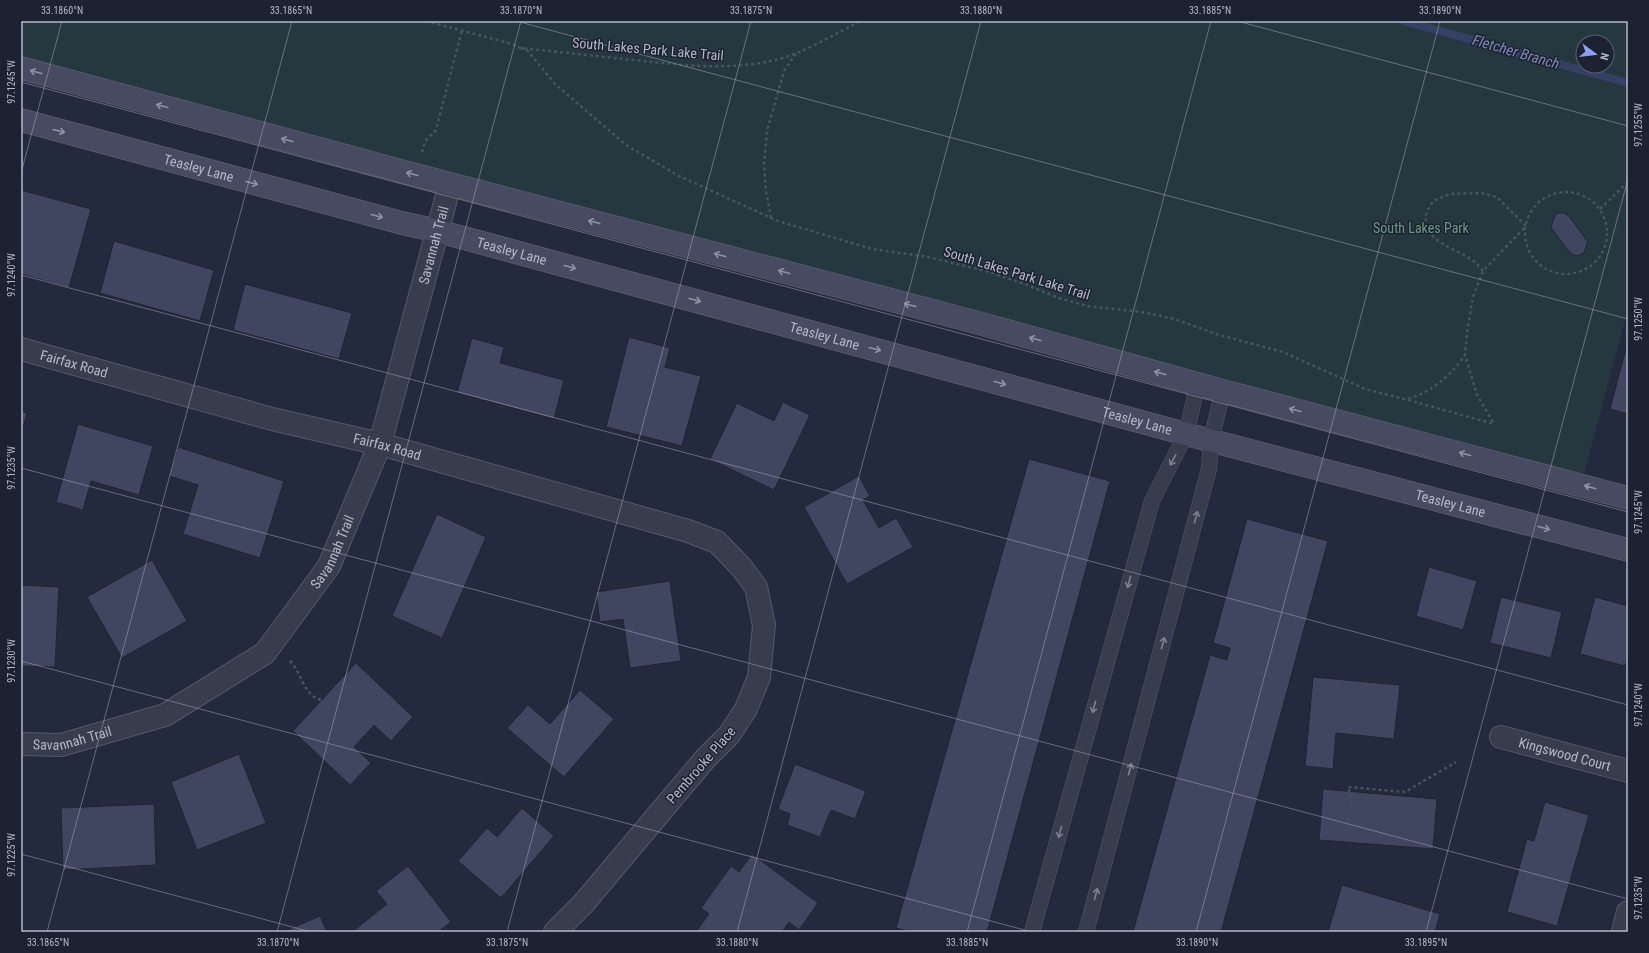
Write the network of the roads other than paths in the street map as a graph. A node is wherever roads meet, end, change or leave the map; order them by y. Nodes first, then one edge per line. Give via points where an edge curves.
1 (21, 68) edge
2 (21, 120) edge
3 (450, 184) junction
4 (438, 231) junction
5 (21, 349) edge
6 (1198, 383) junction
7 (1223, 391) junction
8 (1186, 434) junction
9 (1211, 440) junction
10 (380, 444) junction
11 (1628, 498) edge
12 (1628, 550) edge
13 (742, 568) joint
14 (1501, 737) dead end
15 (21, 744) edge
16 (1628, 771) edge
17 (1628, 912) edge
18 (555, 932) edge
19 (1032, 932) edge
20 (1086, 932) edge
21 (1622, 932) edge

3 -> 1 main road
2 -> 4 main road, Teasley Lane
3 - 4 street, Savannah Trail
6 -> 3 main road
4 -> 8 main road, Teasley Lane
4 - 10 street, Savannah Trail
5 - 10 street, Fairfax Road via 272,419
6 - 7 main road
6 - 8 lane
7 - 9 lane
11 -> 7 main road
8 - 9 main road, Teasley Lane
8 -> 19 lane via 1152,501
9 -> 12 main road, Teasley Lane
20 -> 9 lane via 1209,469
10 - 13 street, Fairfax Road via 688,531 717,542
10 - 15 street, Savannah Trail via 329,566 265,653 165,715 61,745
13 - 18 street, Pembrooke Place via 756,588 764,624 759,677 746,709 729,735 705,759 583,904
14 - 16 street, Kingswood Court
17 - 21 street

